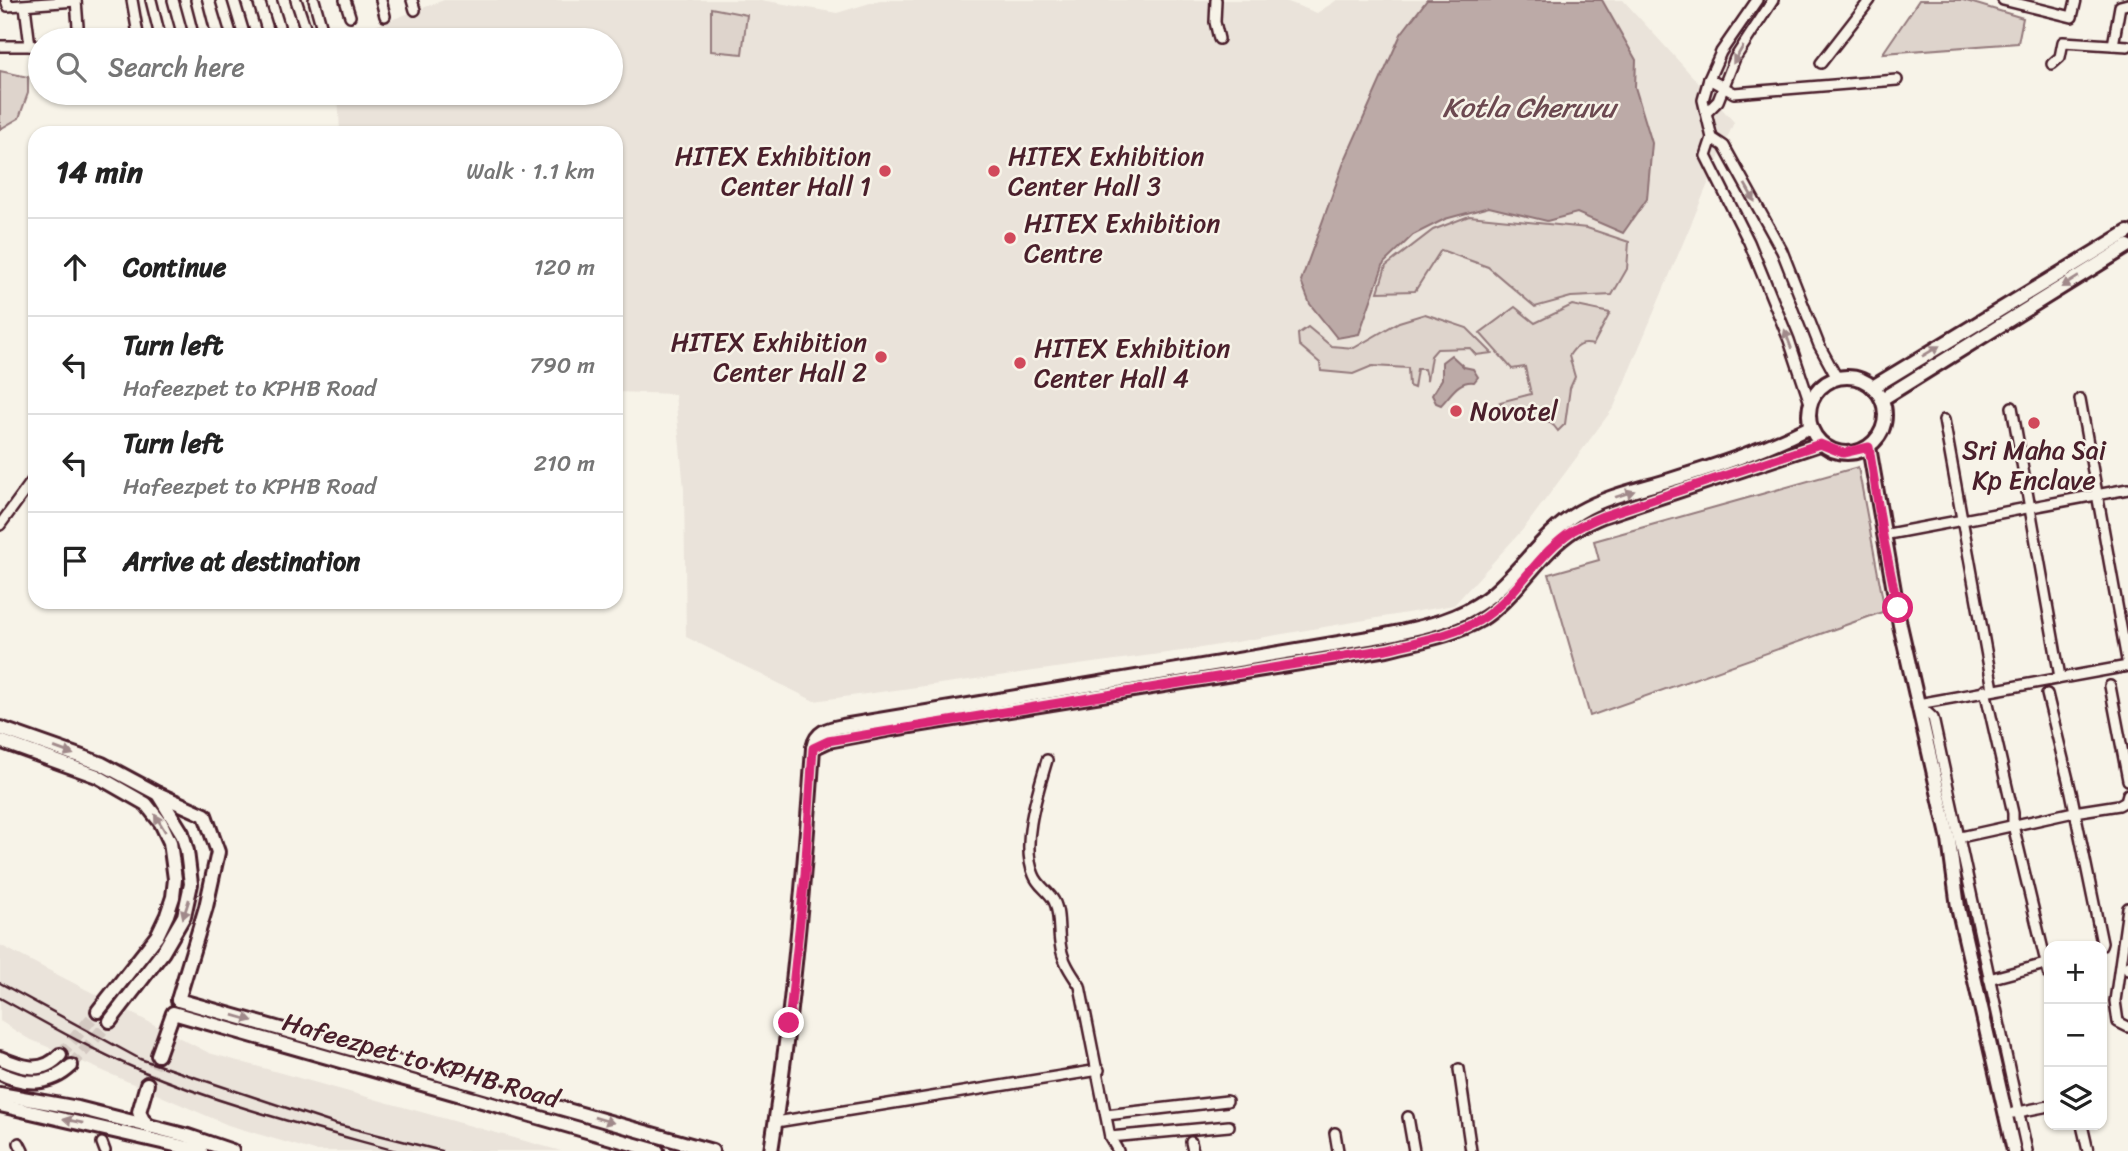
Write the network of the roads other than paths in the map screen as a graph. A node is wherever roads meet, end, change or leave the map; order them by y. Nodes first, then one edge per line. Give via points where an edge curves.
1 (132, 0) edge
2 (151, 0) edge
3 (173, 0) edge
4 (196, 0) edge
5 (222, 0) edge
6 (246, 0) edge
7 (271, 0) edge
8 (296, 0) edge
9 (314, 0) edge
10 (345, 0) edge
11 (381, 0) edge
12 (412, 0) edge
13 (1216, 0) edge
14 (1757, 0) edge
15 (1773, 0) edge
16 (1870, 0) edge
17 (2003, 0) edge
18 (2076, 0) edge
19 (76, 1) edge
20 (2128, 4) edge
21 (5, 5) edge
22 (25, 6) junction
23 (415, 10) dead end
24 (351, 16) dead end
25 (385, 16) dead end
26 (279, 26) dead end
27 (78, 28) edge
28 (137, 28) edge
29 (158, 28) edge
30 (181, 28) edge
31 (203, 28) edge
32 (230, 28) edge
33 (254, 28) edge
34 (305, 28) edge
35 (322, 28) edge
36 (28, 30) edge
37 (1219, 39) dead end
38 (2113, 45) junction
39 (0, 46) edge
40 (28, 46) edge
41 (2128, 46) edge
42 (1821, 63) dead end
43 (2052, 64) dead end
44 (1709, 79) junction
45 (1897, 80) dead end
46 (1723, 86) junction
47 (1707, 113) junction
48 (1712, 138) junction
49 (2128, 232) edge
50 (2128, 246) edge
51 (1837, 378) junction
52 (1873, 387) junction
53 (1882, 399) junction
54 (2080, 399) dead end
55 (1810, 403) junction
56 (2012, 407) dead end
57 (1944, 420) dead end
58 (1810, 427) junction
59 (1820, 444) junction
60 (1869, 447) junction
61 (28, 487) edge
62 (2128, 489) edge
63 (2099, 495) junction
64 (2029, 508) junction
65 (1962, 520) junction
66 (0, 525) edge
67 (1883, 536) junction
68 (2128, 666) edge
69 (2060, 677) junction
70 (2110, 686) dead end
71 (1989, 690) junction
72 (2047, 694) dead end
73 (1918, 704) junction
74 (0, 728) edge
75 (0, 741) edge
76 (813, 748) junction
77 (1048, 760) dead end
78 (2128, 780) edge
79 (158, 794) junction
80 (2128, 794) edge
81 (2074, 812) junction
82 (2013, 825) junction
83 (1961, 837) junction
84 (2128, 908) edge
85 (2102, 941) edge
86 (2044, 948) edge
87 (1984, 953) junction
88 (1970, 957) junction
89 (2044, 965) edge
90 (1989, 979) junction
91 (98, 1011) tunnel mouth
92 (110, 1021) tunnel mouth
93 (2128, 1027) edge
94 (60, 1055) tunnel mouth
95 (158, 1055) tunnel mouth
96 (0, 1058) edge
97 (71, 1066) tunnel mouth
98 (1459, 1069) dead end
99 (1098, 1070) junction
100 (0, 1073) edge
101 (147, 1084) tunnel mouth
102 (0, 1094) edge
103 (1227, 1101) dead end
104 (0, 1105) edge
105 (2044, 1107) edge
106 (2012, 1113) junction
107 (1106, 1115) junction
108 (1408, 1118) dead end
109 (776, 1122) junction
110 (1229, 1126) dead end
111 (150, 1127) junction
112 (2083, 1130) edge
113 (1335, 1133) dead end
114 (1111, 1143) edge
115 (201, 1151) edge
116 (232, 1151) edge
117 (657, 1151) edge
118 (712, 1151) edge
119 (771, 1151) edge
120 (1118, 1151) edge
121 (1338, 1151) edge
122 (1414, 1151) edge
123 (1471, 1151) edge
124 (2014, 1151) edge
125 (2027, 1151) edge
126 (2088, 1151) edge

1 - 28 street
2 - 29 street
3 - 30 street
4 - 31 street
5 - 32 street
6 - 33 street
7 - 26 street
8 - 34 street
9 - 35 street
10 - 24 street
11 - 25 street
12 - 23 street
13 - 37 street
14 - 44 street via 1721,52
15 -> 46 street via 1735,58
16 - 42 street
17 - 18 street via 2072,18
19 - 22 street
19 - 27 street
20 - 38 street via 2120,6
21 - 22 street
22 - 36 street
38 - 41 street
38 - 43 street via 2063,42 2060,57
39 - 40 street
44 - 46 street
44 - 47 street via 1703,100
45 - 46 street via 1734,93
46 - 47 street
47 - 48 street
48 -> 51 street via 1724,146 1782,251
55 -> 48 street via 1790,340 1749,242 1706,156
52 -> 49 main road
50 -> 53 main road
51 - 52 main road via 1850,377
51 - 55 main road via 1825,383
52 - 53 main road
53 - 60 main road via 1885,420
54 - 63 street
55 - 58 main road
56 - 64 street
57 - 65 street
58 - 59 main road
76 -> 58 main road via 819,734 843,726 1440,623 1487,598 1553,530 1581,511 1744,457
59 - 60 main road via 1843,453
59 - 76 main road via 1585,524 1555,546 1497,607 1442,635 1387,649 879,731
60 - 67 main road
61 - 66 street
62 - 63 street
63 - 64 street
63 - 68 street
64 - 65 street
64 - 69 street
65 - 67 street
65 - 71 street
67 - 73 main road
68 - 69 street
69 - 71 street
70 - 78 street
71 - 73 street
71 - 82 street
72 - 81 street
73 - 83 street via 1933,718
73 - 88 main road
74 -> 79 main road via 102,764
91 -> 75 main road via 158,936 167,915 175,879 170,842 146,804 97,776
76 - 109 main road via 805,875
77 - 99 street via 1034,806 1031,868 1054,900 1060,946 1067,968 1080,986
79 -> 92 main road via 185,842 189,902 163,952
79 -> 118 main road via 205,815 218,852 178,1000
80 - 81 street via 2119,805
81 - 82 street
81 - 85 street
82 - 83 street
82 - 86 street
83 - 87 street
84 - 93 street via 2115,1001 2118,1022
87 - 88 main road
87 - 90 street
88 - 106 main road
89 - 90 street
90 - 106 street
94 - 96 main road via 52,1064 31,1069
95 - 117 main road, Hafeezpet to KPHB Road via 173,1013
97 - 100 main road via 56,1077 31,1082
98 - 123 street
99 - 107 street
99 - 109 street
101 - 111 main road via 139,1112
102 - 111 main road
103 - 107 street
115 -> 104 main road
105 - 106 street
106 - 124 main road
106 - 125 street
107 - 114 street
108 - 122 street
109 - 119 main road
110 - 114 street
111 - 116 main road
112 - 126 street
113 - 121 street
114 - 120 street

